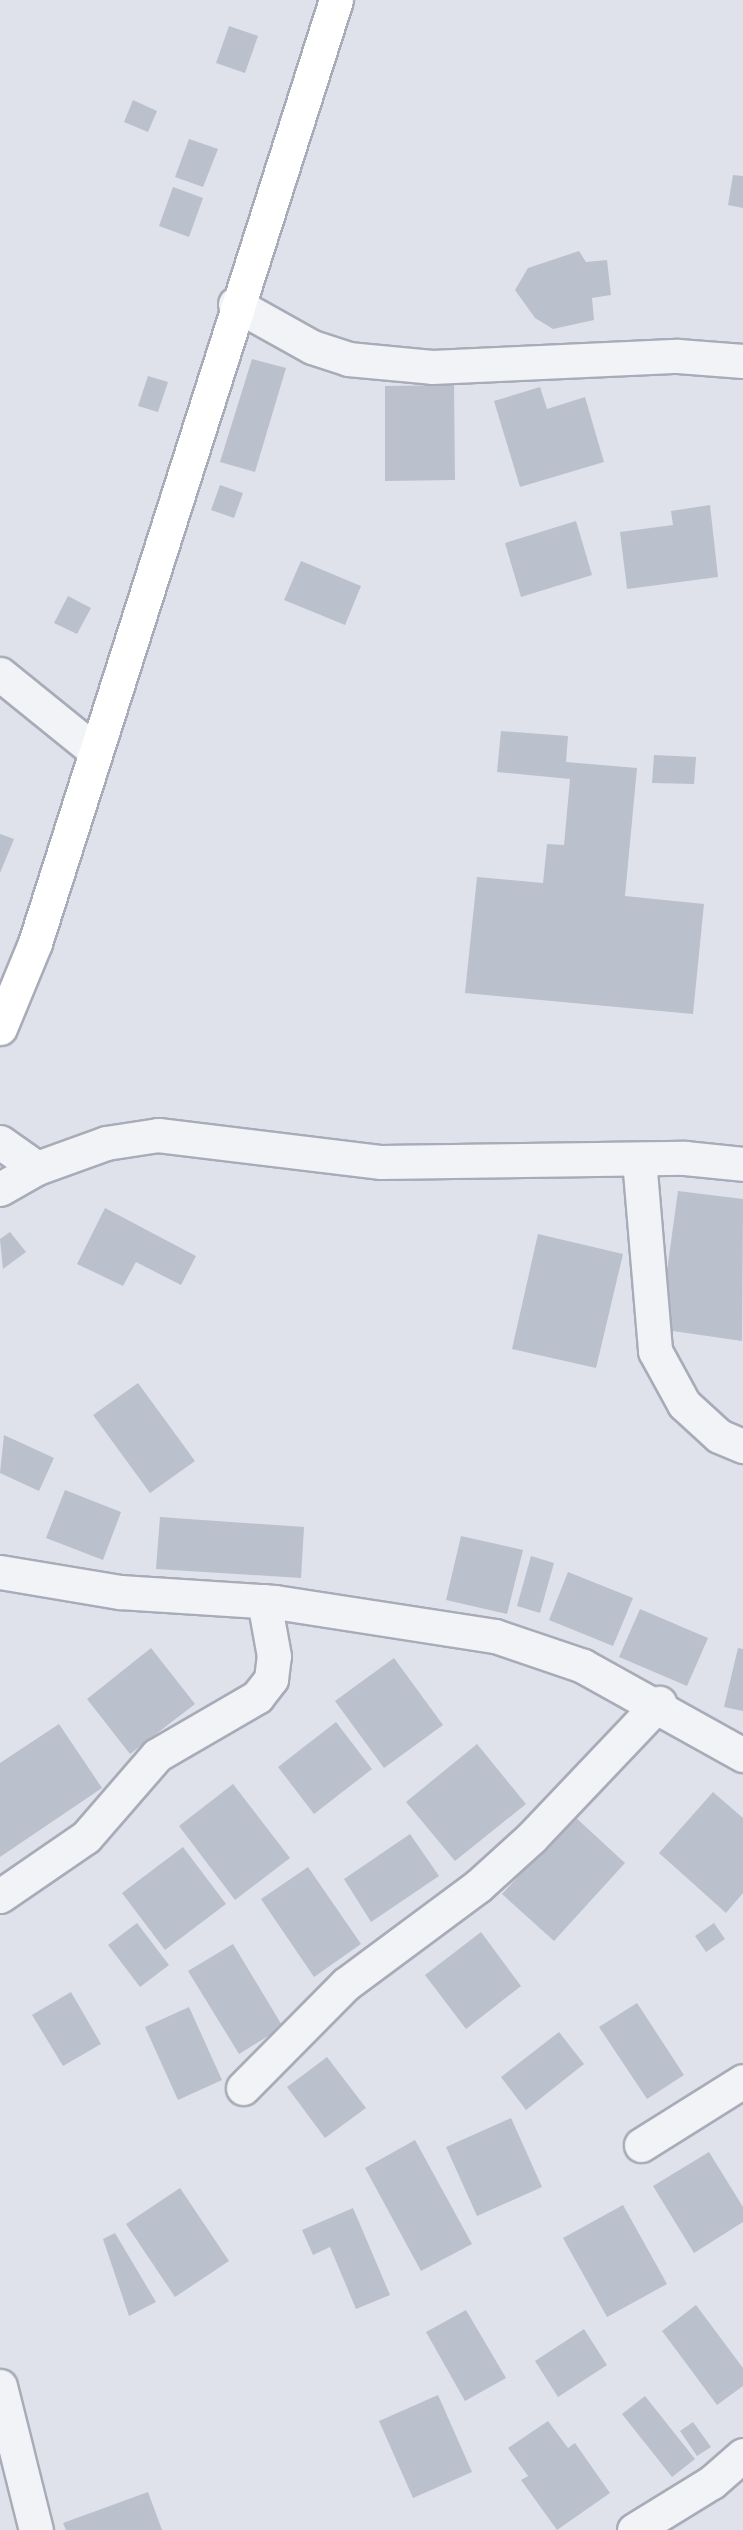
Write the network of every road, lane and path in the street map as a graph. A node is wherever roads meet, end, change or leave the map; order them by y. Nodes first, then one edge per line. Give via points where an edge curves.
1 (336, 0) edge
2 (235, 304) junction
3 (743, 361) edge
4 (0, 674) edge
5 (95, 751) junction
6 (0, 1028) edge
7 (0, 1142) edge
8 (639, 1159) junction
9 (743, 1164) edge
10 (37, 1168) junction
11 (0, 1189) edge
12 (743, 1446) edge
13 (0, 1572) edge
14 (264, 1601) junction
15 (658, 1703) junction
16 (743, 1755) edge
17 (0, 1896) edge
18 (743, 2081) edge
19 (243, 2088) dead end
20 (641, 2145) dead end
21 (1, 2392) edge
22 (743, 2455) edge
23 (36, 2530) edge
24 (634, 2530) edge

1 - 2 highway
2 - 3 street via 312,347 348,359 432,367 678,356
2 - 5 highway
4 - 5 street
5 - 6 highway via 35,943
7 - 10 street
8 - 9 street
8 - 10 street via 381,1162 158,1135 106,1143
8 - 12 street via 655,1351 684,1404 720,1436
10 - 11 street
13 - 14 street via 120,1592
14 - 15 street via 495,1636 583,1666
14 - 17 street via 274,1656 272,1679 257,1697 158,1755 86,1837
15 - 16 street
15 - 19 street via 532,1837 478,1886 346,1984
18 - 20 street
21 - 23 street
22 - 24 street via 712,2482

